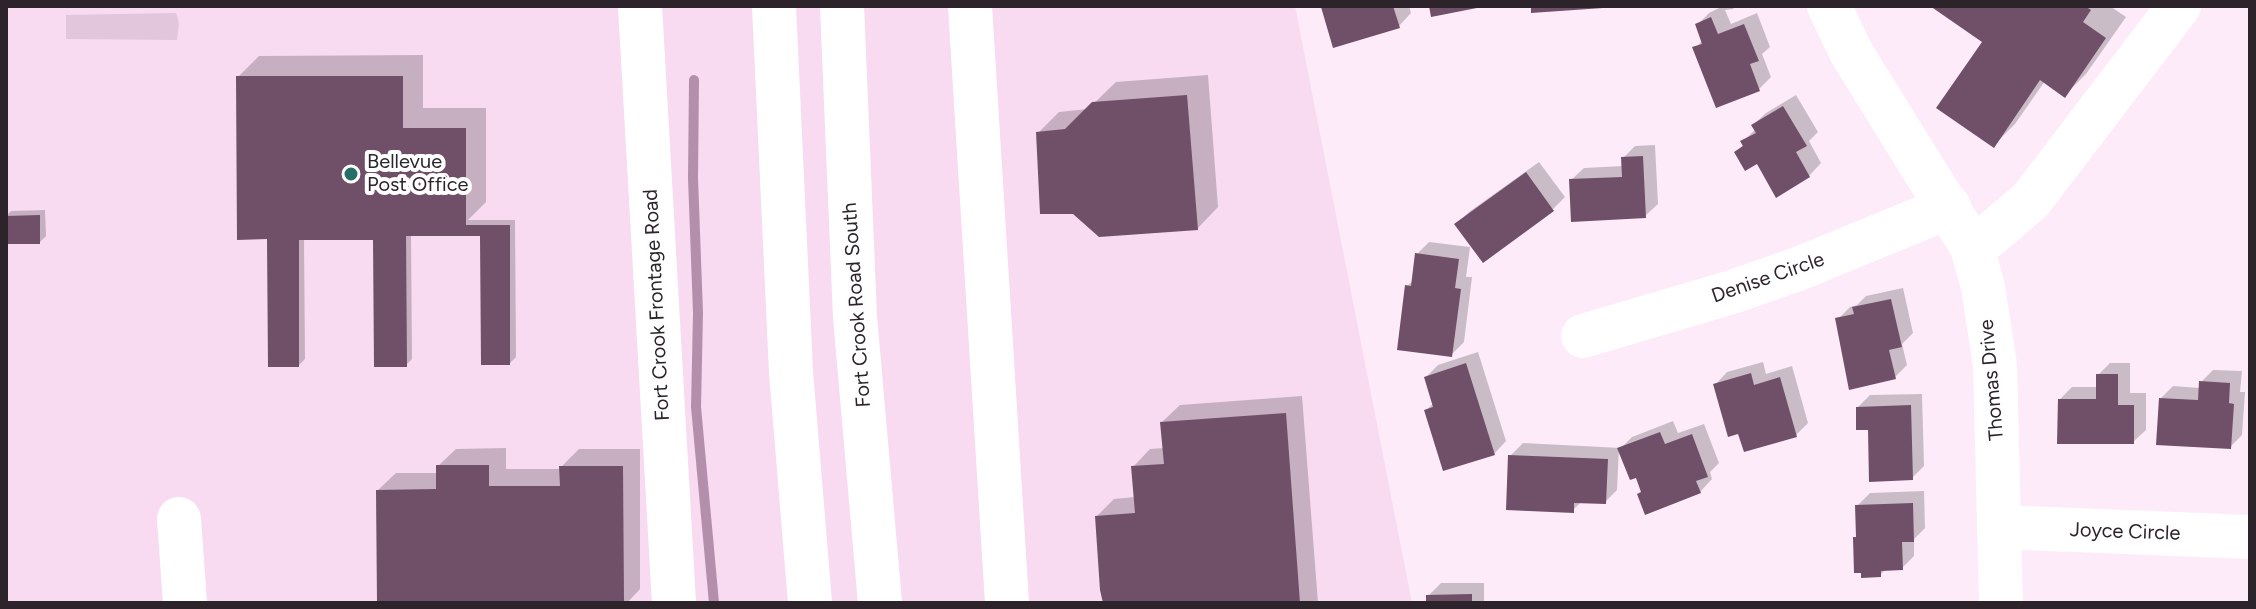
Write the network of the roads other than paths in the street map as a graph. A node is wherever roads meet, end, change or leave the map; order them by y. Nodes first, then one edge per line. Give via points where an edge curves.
1 (640, 6) edge
2 (774, 6) edge
3 (842, 6) edge
4 (970, 6) edge
5 (1829, 6) edge
6 (2179, 6) edge
7 (1949, 207) junction
8 (1972, 247) junction
9 (1583, 336) dead end
10 (179, 519) dead end
11 (2000, 527) junction
12 (2250, 537) edge
13 (805, 548) junction
14 (185, 603) edge
15 (674, 603) edge
16 (810, 603) edge
17 (832, 603) edge
18 (880, 603) edge
19 (1007, 603) edge
20 (2001, 603) edge

1 - 15 street, Fort Crook Frontage Road
2 - 13 street
3 - 18 street, Fort Crook Road South via 855,317
4 - 19 street
5 - 7 street, Thomas Drive via 1852,54
6 - 8 street via 2031,200
7 - 8 street, Thomas Drive
7 - 9 street, Denise Circle via 1798,269
8 - 11 street, Thomas Drive via 1995,365
10 - 14 street
11 - 12 street, Joyce Circle
11 - 20 street, Thomas Drive
13 - 16 street
13 - 17 street

